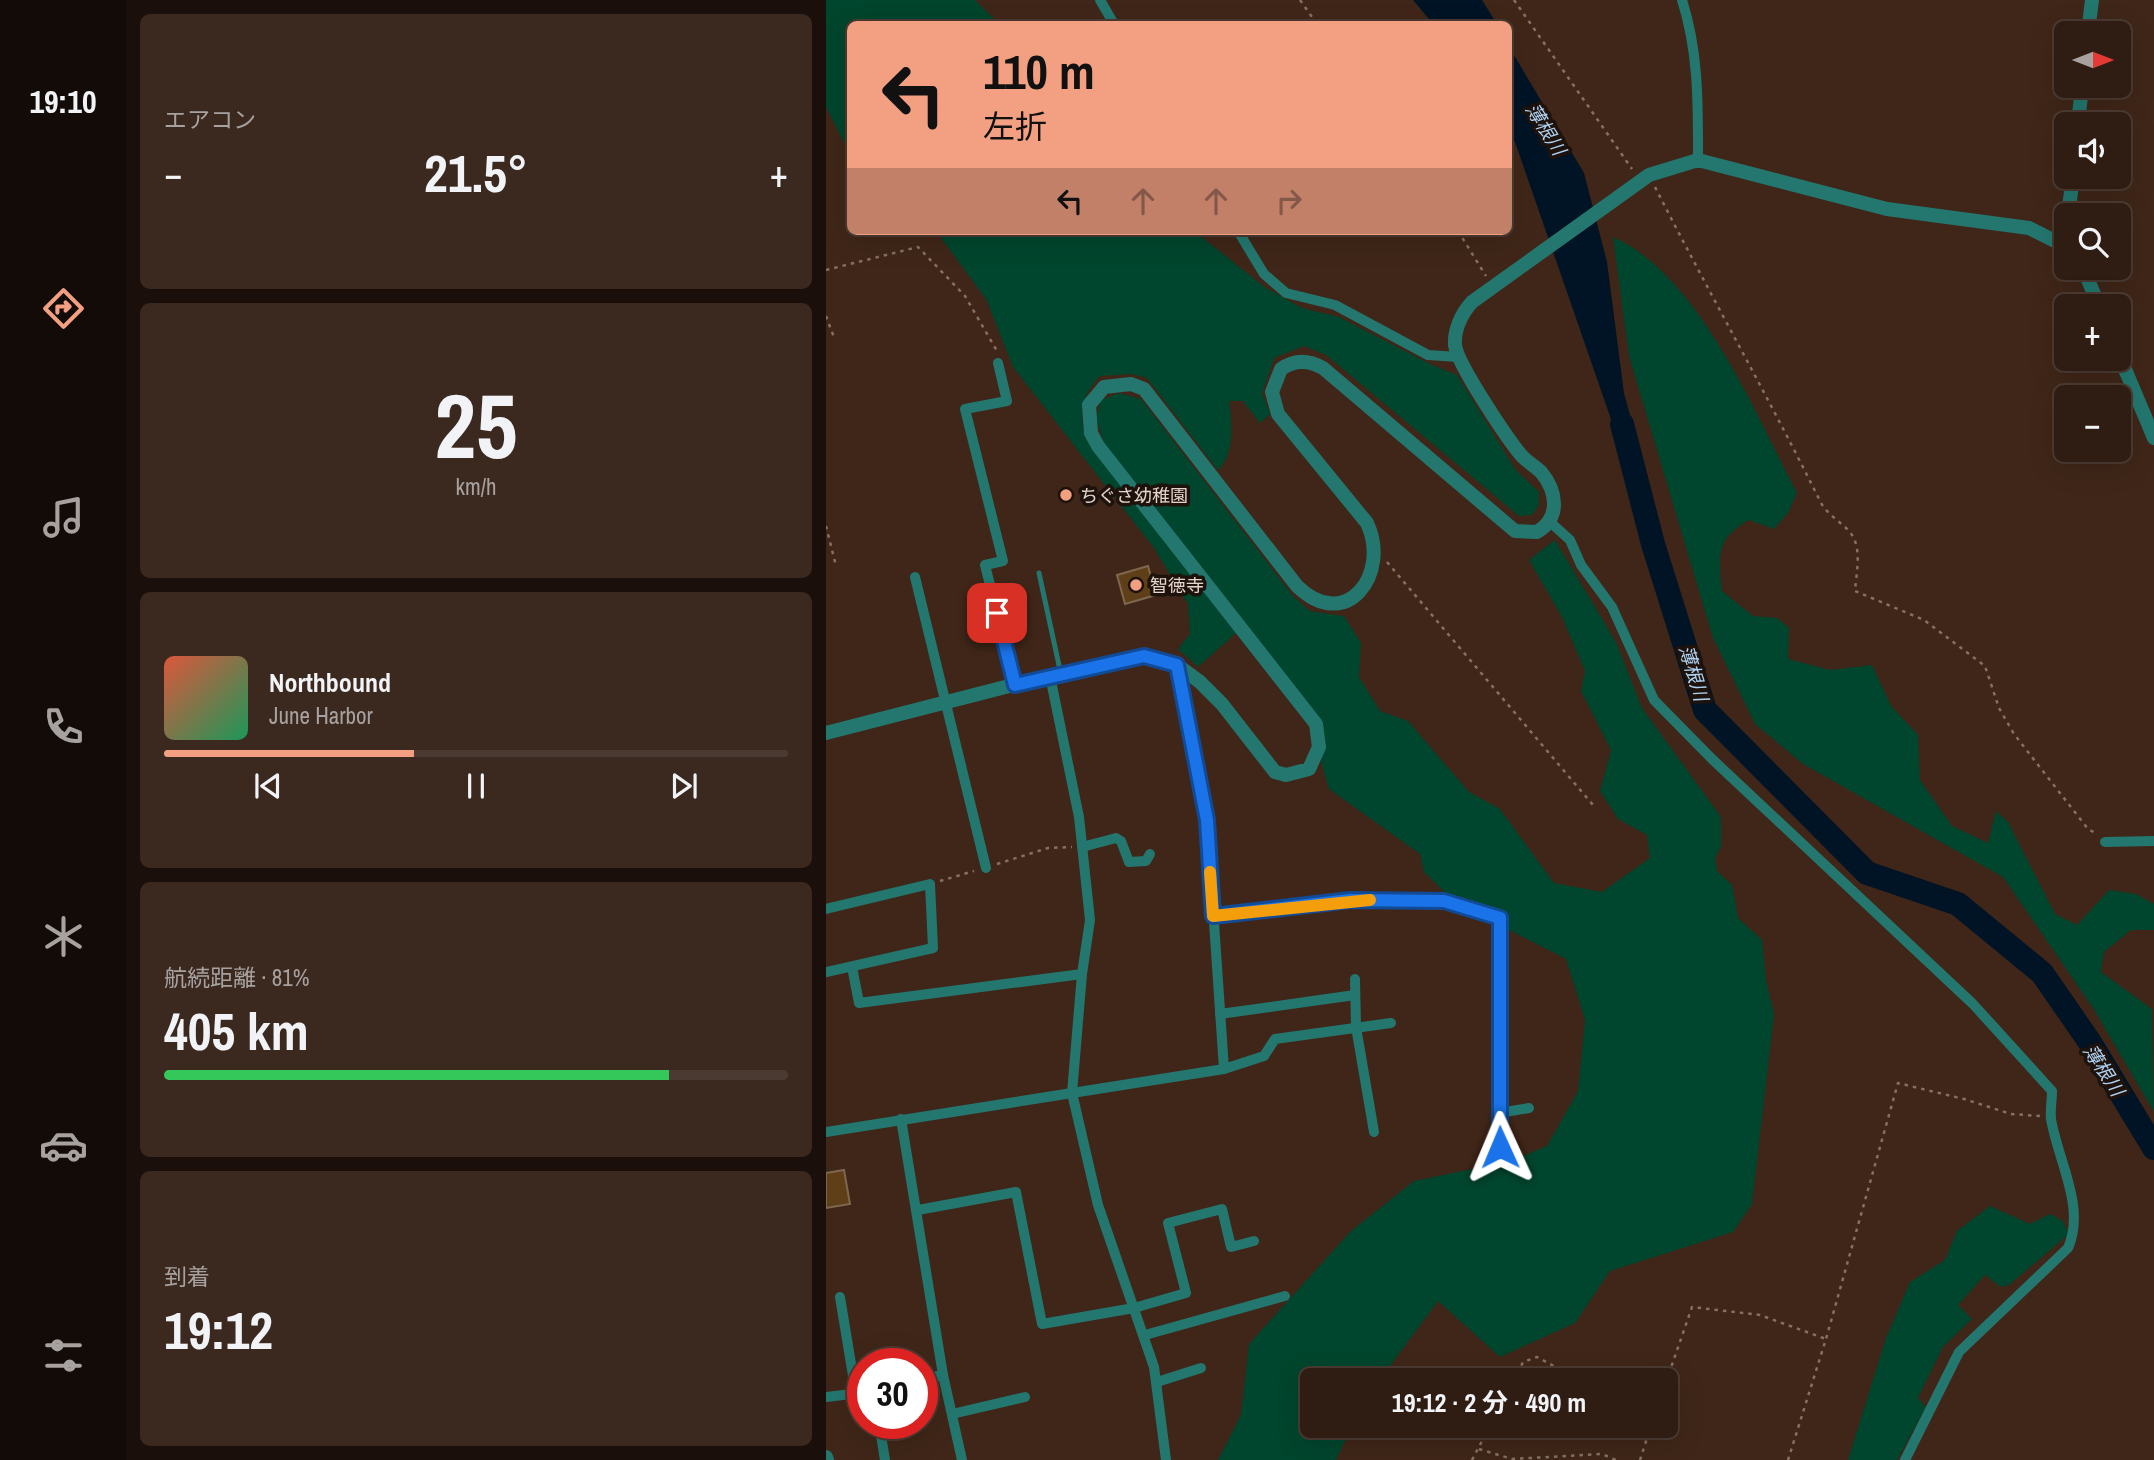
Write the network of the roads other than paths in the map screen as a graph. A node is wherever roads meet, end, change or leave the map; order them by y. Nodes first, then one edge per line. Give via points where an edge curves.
1 (1100, 0) edge
2 (1682, 0) edge
3 (2092, 0) edge
4 (1112, 21) edge
5 (2089, 21) edge
6 (1699, 160) junction
7 (1240, 235) edge
8 (2054, 237) edge
9 (1458, 357) junction
10 (998, 363) road end
11 (2126, 371) edge
12 (2154, 438) edge
13 (1550, 522) junction
14 (1039, 573) dead end
15 (915, 577) dead end
16 (1177, 665) junction
17 (1056, 674) junction
18 (1015, 685) junction
19 (944, 703) junction
20 (826, 733) edge
21 (2154, 841) edge
22 (2105, 842) road end
23 (1083, 847) junction
24 (1150, 854) dead end
25 (986, 868) road end
26 (826, 909) edge
27 (1213, 916) junction
28 (852, 967) junction
29 (826, 972) edge
30 (1082, 974) junction
31 (1355, 979) dead end
32 (1355, 995) junction
33 (1220, 1014) junction
34 (1391, 1023) dead end
35 (1356, 1027) junction
36 (1224, 1069) junction
37 (1072, 1093) junction
38 (1529, 1108) dead end
39 (1499, 1113) junction
40 (901, 1119) junction
41 (826, 1132) edge
42 (1374, 1132) dead end
43 (1500, 1147) dead end
44 (918, 1210) junction
45 (1254, 1241) dead end
46 (1285, 1296) dead end
47 (840, 1297) dead end
48 (1134, 1308) junction
49 (1145, 1335) junction
50 (850, 1348) edge
51 (1201, 1368) dead end
52 (943, 1375) junction
53 (938, 1376) edge
54 (1157, 1382) junction
55 (847, 1394) edge
56 (826, 1397) edge
57 (1025, 1397) dead end
58 (952, 1414) junction
59 (882, 1439) edge
60 (885, 1460) edge
61 (962, 1460) edge
62 (1166, 1460) edge
63 (1905, 1460) edge

1 - 4 street
2 - 6 street via 1695,55
3 - 5 street
6 - 8 street via 1877,207 2029,228
6 - 9 street via 1649,175 1493,286 1465,310 1456,332
7 - 9 street via 1264,274 1286,293 1335,306 1428,355
9 - 13 street via 1522,457 1549,483 1555,503
10 - 18 street via 1007,401 965,409 1003,561 985,565
11 - 12 street
13 - 16 street via 1537,532 1514,531 1323,368 1313,363 1289,364 1275,380 1273,404 1373,535 1375,555 1363,588 1353,598 1328,605 1306,595 1144,389 1131,384 1104,387 1089,405 1088,417 1098,446 1316,724 1319,747 1309,769 1286,775 1275,772 1222,704
13 - 63 street via 1570,540 1581,565 1612,607 1654,700 1973,1004 2052,1091 2051,1117 2070,1186 2075,1233 2068,1248 1959,1352
14 - 17 lane
15 - 19 street
16 - 17 street via 1144,656
16 - 27 street via 1207,820
17 - 18 street
17 - 23 street
18 - 19 street
19 - 20 street
19 - 25 street
21 - 22 street
23 - 24 street via 1116,838 1129,862 1146,861
23 - 30 street via 1090,920
26 - 28 street via 930,884 933,948
27 - 33 street
27 - 39 street via 1350,900 1444,901 1500,918
28 - 29 street
28 - 30 street via 859,1003
30 - 37 street
31 - 32 street
32 - 33 street
32 - 35 street
33 - 36 street
34 - 35 street
35 - 36 street via 1275,1040 1264,1056
35 - 42 street
36 - 37 street
37 - 40 street
37 - 48 street via 1098,1205
38 - 39 street
39 - 43 street
40 - 41 street
40 - 44 street
44 - 48 street via 1016,1192 1042,1324
44 - 52 street
45 - 48 street via 1231,1247 1222,1209 1168,1223 1186,1293
46 - 49 street
47 - 50 street
48 - 49 street
49 - 54 street
51 - 54 street
52 - 53 street
52 - 58 street
54 - 62 street
55 - 56 street
57 - 58 street
58 - 61 street
59 - 60 street

